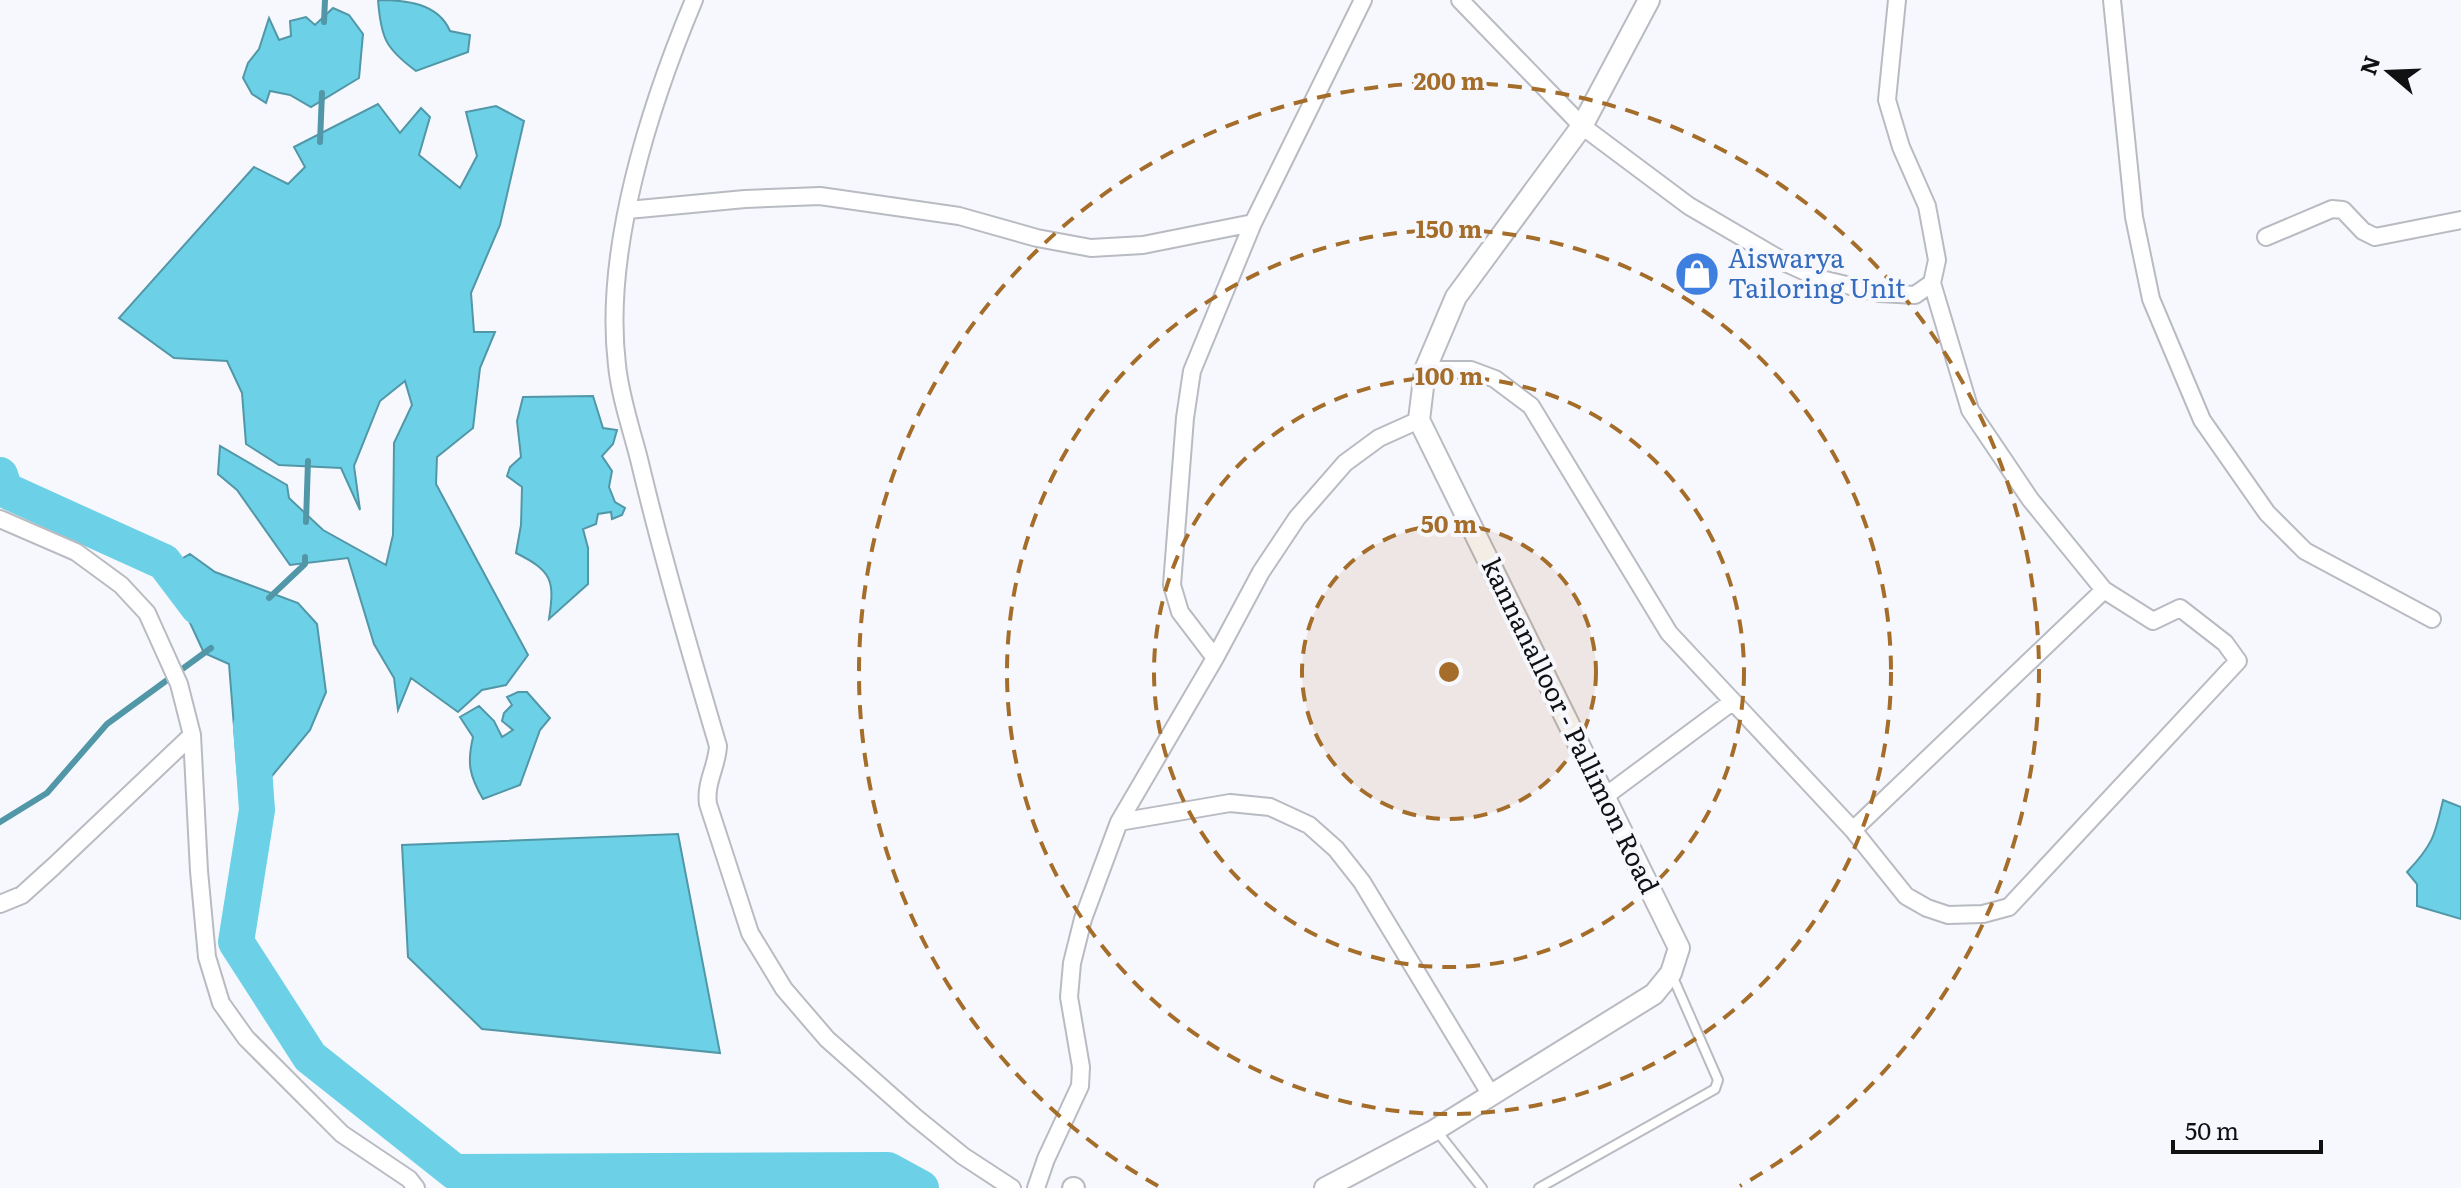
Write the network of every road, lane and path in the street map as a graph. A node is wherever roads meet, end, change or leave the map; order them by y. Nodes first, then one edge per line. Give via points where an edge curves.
1 (694, 0) edge
2 (1363, 0) edge
3 (1460, 0) edge
4 (1649, 0) edge
5 (1897, 0) edge
6 (2112, 0) edge
7 (1582, 126) junction
8 (628, 210) junction
9 (2461, 220) edge
10 (1253, 223) junction
11 (2266, 237) dead end
12 (1932, 283) junction
13 (1425, 370) junction
14 (1419, 420) junction
15 (0, 519) edge
16 (2104, 590) junction
17 (2432, 619) dead end
18 (1215, 658) junction
19 (1732, 702) junction
20 (192, 735) junction
21 (1604, 797) junction
22 (1119, 822) junction
23 (1853, 830) junction
24 (0, 904) edge
25 (1671, 973) junction
26 (1491, 1095) junction
27 (1435, 1130) junction
28 (1558, 1178) junction
29 (416, 1188) edge
30 (1012, 1188) edge
31 (1036, 1188) edge
32 (1325, 1188) edge
33 (1482, 1188) edge
34 (1539, 1188) edge
35 (1563, 1188) edge

1 - 8 street via 665,69
2 - 10 street
3 - 7 street
4 - 7 street
5 - 12 street via 1887,100 1927,206 1937,260
6 - 17 street via 2134,217 2151,299 2202,420 2267,513 2305,551
7 - 12 street via 1689,206 1821,279 1915,295
7 - 13 street via 1456,297
8 - 10 street via 820,196 959,216 1091,248 1143,245
8 - 30 street via 615,305 617,365 660,549 718,746 706,789 708,804 750,933 784,989 827,1039 963,1156
9 - 11 street via 2375,237 2338,208
10 - 18 street via 1192,371 1183,433 1172,585 1180,612
12 - 16 street via 1970,410 2030,499
13 - 14 street
13 - 19 street via 1471,370 1495,379 1531,406 1669,633
14 - 18 street via 1379,438 1345,463 1297,518
14 - 21 street, kannanalloor - Pallimon Road
15 - 20 street via 76,552 121,585 147,613 179,684
16 - 23 street
16 - 23 street via 2153,621 2180,608 2225,643 2238,661 2009,907 1948,915 1927,908 1906,896
18 - 22 street
19 - 21 street
19 - 23 street
20 - 24 street via 22,895
20 - 29 street via 207,957 221,1003 246,1038 342,1134
21 - 25 street, kannanalloor - Pallimon Road via 1679,948
22 - 26 street via 1230,803 1270,807 1309,825 1362,882
22 - 31 street via 1072,963 1069,997 1080,1086
25 - 26 street via 1654,994
25 - 28 lane via 1718,1080 1715,1089
26 - 27 street
27 - 32 street
27 - 33 lane
28 - 34 lane
28 - 35 lane

